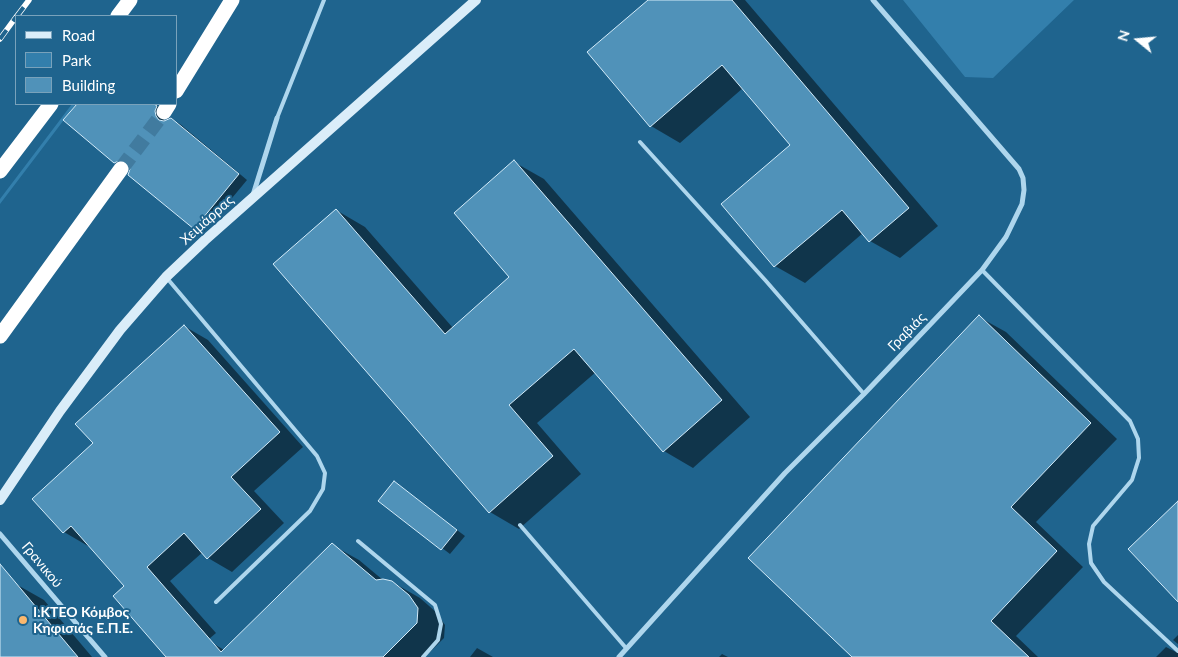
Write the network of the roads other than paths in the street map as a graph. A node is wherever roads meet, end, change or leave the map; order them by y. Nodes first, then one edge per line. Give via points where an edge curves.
1 (130, 0) edge
2 (232, 0) edge
3 (324, 0) edge
4 (476, 0) edge
5 (873, 0) edge
6 (119, 15) edge
7 (178, 88) edge
8 (50, 105) edge
9 (276, 118) joint
10 (640, 142) dead end
11 (122, 169) tunnel mouth
12 (0, 171) edge
13 (252, 198) junction
14 (982, 270) junction
15 (166, 277) junction
16 (0, 336) edge
17 (864, 394) junction
18 (0, 500) edge
19 (520, 525) dead end
20 (0, 534) edge
21 (358, 541) dead end
22 (216, 602) dead end
23 (626, 648) junction
24 (1178, 651) edge
25 (105, 657) edge
26 (423, 657) edge
27 (618, 657) edge

1 - 6 highway
2 - 7 highway
3 - 9 lane
4 - 13 street, Χειμάρρας
5 - 14 street, Γραβιάς via 1020,169 1024,190 1022,204 1006,237
8 - 12 highway
9 - 13 street
10 - 17 lane
11 - 16 highway
13 - 15 street, Χειμάρρας
14 - 17 street, Γραβιάς
14 - 24 lane via 1130,421 1138,439 1139,458 1132,480 1093,526 1089,544 1091,563 1104,582
15 - 18 street, Χειμάρρας via 120,330
15 - 22 lane via 317,456 325,473 323,489 310,511
17 - 23 street, Γραβιάς via 785,473
19 - 23 lane
20 - 25 street, Γρανικού
21 - 26 lane via 434,605 441,624 438,640
23 - 27 street, Γραβιάς

